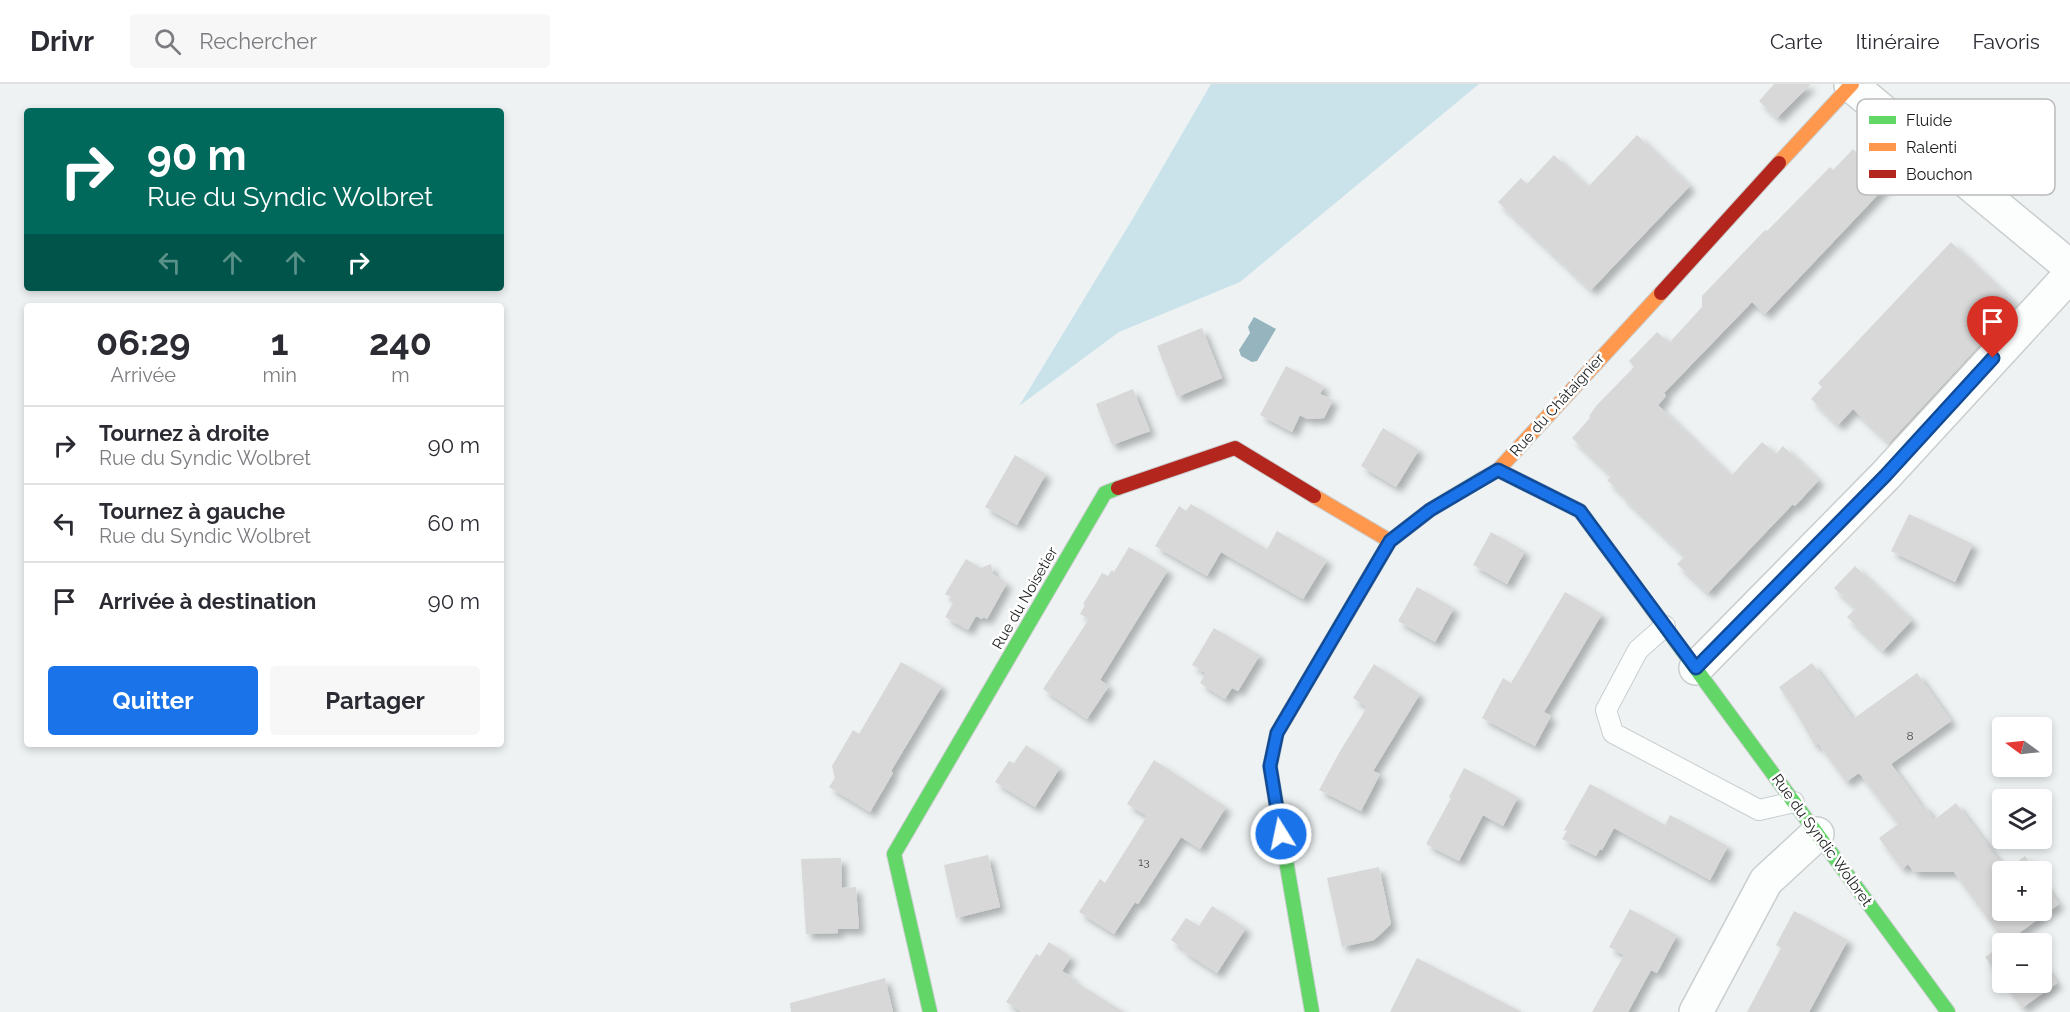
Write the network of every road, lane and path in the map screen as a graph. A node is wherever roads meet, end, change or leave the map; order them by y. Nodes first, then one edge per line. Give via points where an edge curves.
1 (1851, 84) edge
2 (1869, 99) edge
3 (1984, 195) edge
4 (2070, 267) edge
5 (2070, 275) edge
6 (1498, 470) junction
7 (1390, 541) junction
8 (1665, 626) junction
9 (1696, 668) junction
10 (1794, 802) junction
11 (1817, 834) junction
12 (930, 1012) edge
13 (1312, 1012) edge
14 (1696, 1012) edge
15 (1948, 1012) edge

1 - 2 street
1 - 6 street, Rue du Châtaignier
3 - 4 street
5 - 9 street via 1885,476
6 - 7 street, Rue du Châtaignier via 1430,510
6 - 8 street, Rue du Syndic Wolbret via 1580,511
7 - 12 street, Rue du Noisetier via 1235,448 1105,493 894,854
7 - 13 street, Rue du Châtaignier via 1277,733 1270,766
8 - 9 street, Rue du Syndic Wolbret
8 - 10 lane via 1638,650 1606,710 1613,733 1759,810
9 - 10 street, Rue du Syndic Wolbret
10 - 11 street, Rue du Syndic Wolbret
11 - 14 street via 1766,881
11 - 15 street, Rue du Syndic Wolbret

